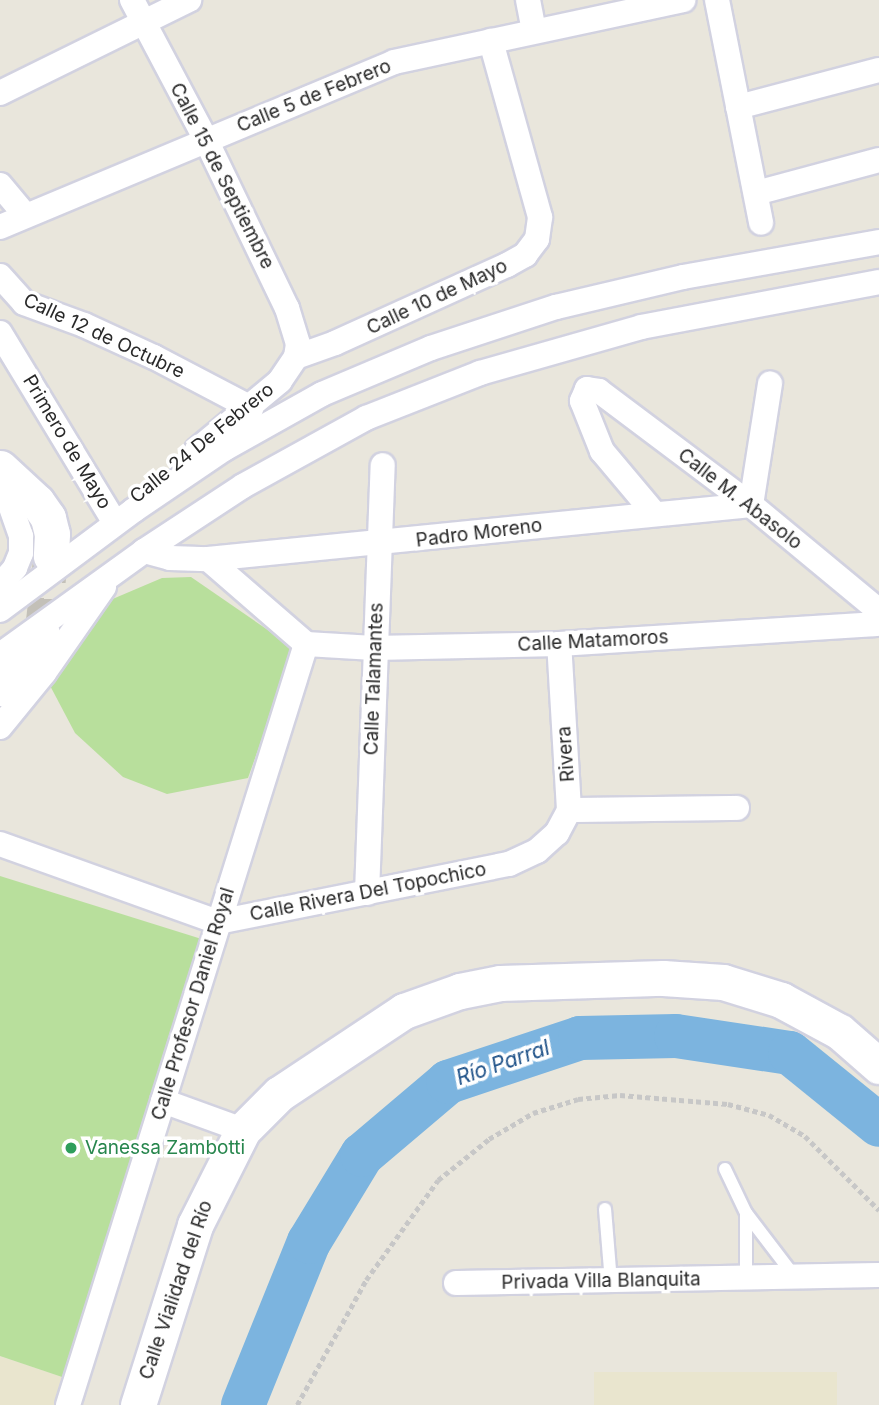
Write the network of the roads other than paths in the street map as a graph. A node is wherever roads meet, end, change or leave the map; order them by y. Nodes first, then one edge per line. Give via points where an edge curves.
1 (189, 0) edge
2 (528, 0) edge
3 (683, 0) edge
4 (717, 0) edge
5 (137, 11) edge
6 (534, 30) junction
7 (491, 41) junction
8 (879, 70) edge
9 (0, 93) edge
10 (738, 107) junction
11 (206, 141) junction
12 (879, 160) edge
13 (0, 185) edge
14 (756, 193) junction
15 (24, 214) junction
16 (761, 223) dead end
17 (0, 227) edge
18 (879, 242) edge
19 (0, 276) edge
20 (879, 282) edge
21 (0, 333) edge
22 (296, 357) junction
23 (770, 383) dead end
24 (251, 408) junction
25 (383, 465) dead end
26 (0, 468) edge
27 (0, 476) edge
28 (751, 505) junction
29 (654, 513) junction
30 (107, 520) joint
31 (380, 544) junction
32 (144, 551) junction
33 (51, 556) tunnel mouth
34 (208, 559) junction
35 (114, 573) junction
36 (0, 584) edge
37 (0, 610) edge
38 (879, 611) edge
39 (879, 624) edge
40 (41, 633) tunnel mouth
41 (306, 644) junction
42 (559, 644) junction
43 (374, 649) junction
44 (0, 655) edge
45 (0, 688) edge
46 (0, 727) edge
47 (737, 808) dead end
48 (569, 810) junction
49 (0, 844) edge
50 (537, 851) joint
51 (366, 893) junction
52 (218, 922) junction
53 (879, 1066) edge
54 (163, 1101) junction
55 (243, 1129) junction
56 (725, 1169) dead end
57 (605, 1209) dead end
58 (746, 1213) junction
59 (879, 1275) edge
60 (795, 1277) junction
61 (746, 1278) junction
62 (611, 1282) junction
63 (456, 1283) dead end
64 (68, 1405) edge
65 (138, 1405) edge

1 - 5 street
2 - 6 street
3 - 6 street, Calle 5 de Febrero
4 - 10 street
5 - 9 street
5 - 11 street, Calle 15 de Septiembre
6 - 7 street, Calle 5 de Febrero
7 - 11 street, Calle 5 de Febrero via 394,62
7 - 22 street, Calle 10 de Mayo via 540,217 537,239 525,255 507,265
8 - 10 street
10 - 14 street
11 - 15 street, Calle 5 de Febrero
11 - 22 street, Calle 15 de Septiembre via 287,309 295,331
12 - 14 street
13 - 15 street
14 - 16 street
15 - 17 street, Calle 5 de Febrero
18 - 37 street via 556,307 431,348 323,394 224,449
19 - 24 street, Calle 12 de Octubre via 24,303 131,346
20 - 32 street via 641,327 480,373 366,418 243,486
21 - 30 street, Primero de Mayo
22 - 24 street, Calle 24 De Febrero via 280,381
23 - 28 street
24 - 30 street, Calle 24 De Febrero
25 - 31 street, Calle Talamantes
26 - 33 main road via 48,517
27 - 36 street via 21,536 15,568
28 - 29 street, Padro Moreno
28 - 29 street, Calle M. Abasolo via 593,387 582,401 602,452
28 - 38 street, Calle M. Abasolo
29 - 31 street, Padro Moreno
31 - 34 street, Padro Moreno
31 - 43 street, Calle Talamantes
32 - 34 street, Padro Moreno via 170,558
32 - 35 street
34 - 41 street
35 - 44 street
35 - 46 street
39 - 42 street, Calle Matamoros
40 - 45 main road via 32,652
41 - 43 street, Calle Matamoros
41 - 52 street, Calle Profesor Daniel Royal
42 - 43 street, Calle Matamoros
42 - 48 street, Rivera
43 - 51 street, Calle Talamantes
47 - 48 street
48 - 50 street, Rivera via 557,833
49 - 52 street
50 - 51 street, Calle Rivera Del Topochico via 509,864
51 - 52 street, Calle Rivera Del Topochico
52 - 54 street, Calle Profesor Daniel Royal
53 - 55 main road, Calle Vialidad del Río via 840,1032 781,1000 723,982 638,978 500,983 460,991 404,1012 279,1094
54 - 55 street
54 - 64 street, Calle Profesor Daniel Royal
55 - 65 main road, Calle Vialidad del Río via 195,1225
56 - 58 lane
57 - 62 lane
58 - 60 lane
58 - 61 lane
59 - 60 street, Privada Villa Blanquita
60 - 61 street, Privada Villa Blanquita
61 - 62 street, Privada Villa Blanquita
62 - 63 street, Privada Villa Blanquita

